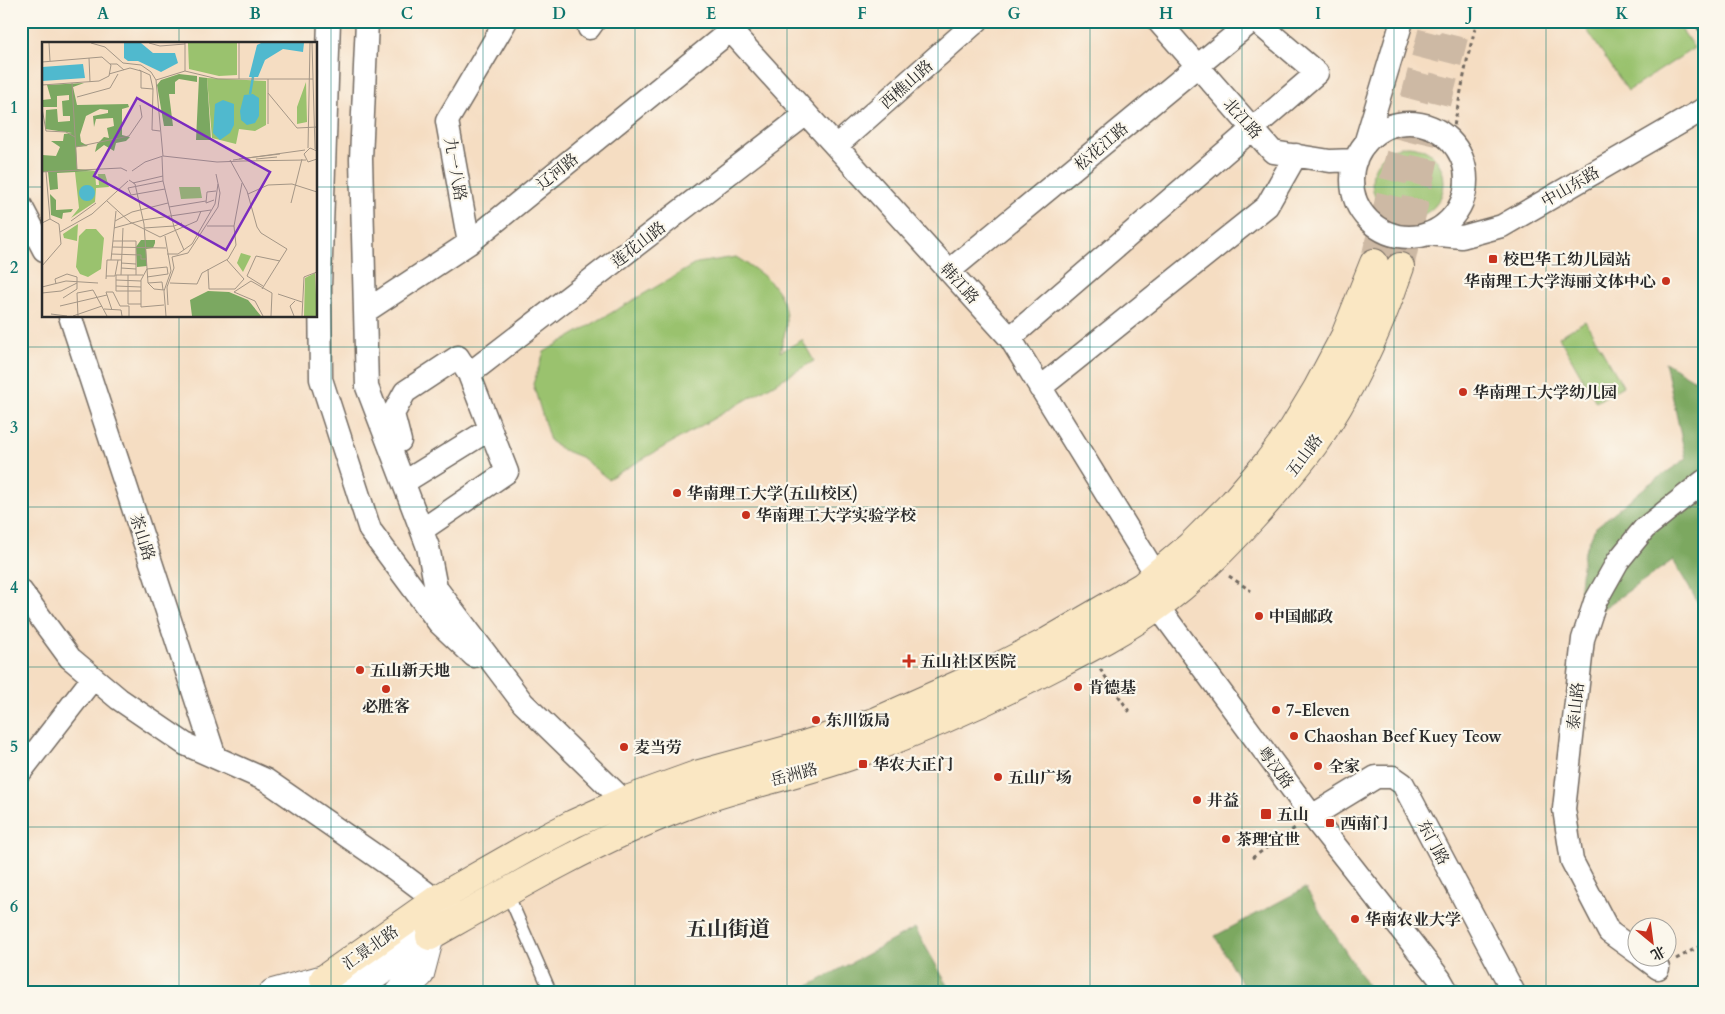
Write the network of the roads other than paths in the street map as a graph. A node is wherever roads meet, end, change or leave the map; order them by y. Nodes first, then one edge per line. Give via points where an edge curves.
1 (328, 21) edge
2 (367, 21) edge
3 (506, 21) edge
4 (977, 21) edge
5 (1158, 21) edge
6 (1252, 21) edge
7 (1256, 21) edge
8 (1402, 21) edge
9 (1700, 21) edge
10 (731, 24) edge
11 (1704, 27) edge
12 (1198, 66) junction
13 (1704, 109) edge
14 (806, 114) junction
15 (1254, 129) junction
16 (321, 131) edge
17 (836, 146) junction
18 (1360, 152) junction
19 (1296, 155) junction
20 (21, 206) edge
21 (1428, 234) junction
22 (469, 243) junction
23 (42, 246) edge
24 (1374, 263) tunnel mouth
25 (1400, 267) tunnel mouth
26 (949, 271) junction
27 (366, 311) junction
28 (71, 318) edge
29 (1010, 338) junction
30 (469, 374) junction
31 (1040, 388) junction
32 (490, 429) junction
33 (411, 478) junction
34 (1704, 481) edge
35 (427, 538) junction
36 (1152, 590) junction
37 (21, 592) edge
38 (93, 678) junction
39 (523, 703) junction
40 (216, 757) junction
41 (21, 771) edge
42 (624, 801) junction
43 (1312, 816) junction
44 (506, 891) junction
45 (436, 900) junction
46 (461, 918) junction
47 (430, 936) junction
48 (1628, 946) edge
49 (314, 986) edge
50 (273, 993) edge
51 (350, 993) edge
52 (399, 993) edge
53 (551, 993) edge
54 (1448, 993) edge
55 (1514, 993) edge

1 - 16 street
2 - 27 street via 362,159
3 - 22 street, 九一八路 via 447,121
4 - 17 street, 西樵山路
5 - 12 street, 北江路
6 - 12 street, 松花江路
7 - 15 street via 1317,74
8 - 18 street
9 - 11 lane
10 - 14 street, 韩江路
10 - 22 street, 辽河路
12 - 15 street, 北江路
12 - 26 street, 松花江路
13 - 21 street, 中山东路 via 1502,226 1462,237
14 - 17 street, 韩江路
14 - 30 street, 莲花山路
15 - 19 street, 北江路 via 1273,152
15 - 29 street
16 - 39 street via 321,379 370,530 439,623
17 - 26 street, 韩江路
18 - 19 street, 北江路 via 1330,162
18 - 21 street via 1352,178 1354,196 1362,213 1375,226 1392,235 1410,238
18 - 21 street via 1380,132 1398,124 1426,126 1451,141 1462,157 1466,175 1465,194 1457,211 1444,225
19 - 31 street via 1267,206
20 - 23 street
22 - 27 street, 辽河路
24 - 36 main road, 五山路 via 1344,336 1293,429 1233,503
25 - 36 main road, 五山路 via 1366,354 1314,444 1236,535 1183,586
26 - 29 street, 韩江路
27 - 35 street via 367,386
28 - 40 street, 茶山路
29 - 31 street, 韩江路
30 - 32 street
30 - 33 street via 458,357 405,392 393,414
31 - 36 street, 韩江路
32 - 33 street
32 - 35 street via 507,472
33 - 35 street
34 - 48 street, 泰山路 via 1644,530 1618,561 1595,602 1583,639 1564,809 1572,861 1609,932
35 - 39 street via 436,588
36 - 42 main road, 岳洲路 via 996,668 876,721 696,775
36 - 43 street, 粤汉路
36 - 44 main road, 岳洲路 via 1129,626 1025,682 897,739 823,766 737,789 648,820
37 - 38 street via 70,658
38 - 40 street via 185,744
38 - 41 street
39 - 42 street
40 - 45 street via 266,780
42 - 45 main road, 岳洲路 via 527,848
43 - 54 street, 粤汉路
43 - 55 street, 东门路 via 1376,777 1393,777 1403,784
44 - 46 main road, 岳洲路
44 - 53 lane
45 - 46 street
45 - 49 main road, 汇景北路
46 - 47 main road, 岳洲路
47 - 51 street, 汇景北路
47 - 52 street via 420,974
49 - 50 street

